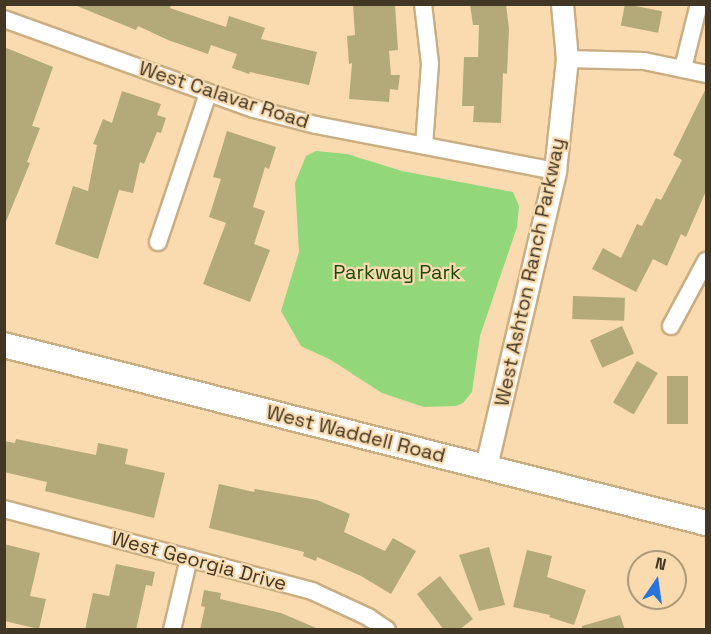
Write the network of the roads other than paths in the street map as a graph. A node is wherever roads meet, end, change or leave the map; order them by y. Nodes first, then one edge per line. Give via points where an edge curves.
1 (423, 4) edge
2 (562, 4) edge
3 (699, 4) edge
4 (4, 19) edge
5 (567, 59) junction
6 (683, 68) junction
7 (706, 74) edge
8 (208, 93) junction
9 (424, 145) junction
10 (555, 171) junction
11 (158, 242) dead end
12 (706, 261) edge
13 (671, 326) dead end
14 (4, 345) edge
15 (486, 466) junction
16 (4, 509) edge
17 (706, 523) edge
18 (189, 558) junction
19 (172, 630) edge
20 (387, 630) edge

1 - 9 street via 430,64
2 - 5 street, West Ashton Ranch Parkway
3 - 6 street
4 - 8 street, West Calavar Road
5 - 6 street via 644,61
5 - 10 street, West Ashton Ranch Parkway
6 - 7 street
8 - 9 street, West Calavar Road via 316,125
8 - 11 street
9 - 10 street, West Calavar Road
10 - 15 street, West Ashton Ranch Parkway
12 - 13 street
14 - 15 main road, West Waddell Road
15 - 17 main road, West Waddell Road
16 - 18 street, West Georgia Drive
18 - 19 street
18 - 20 street, West Georgia Drive via 312,591

